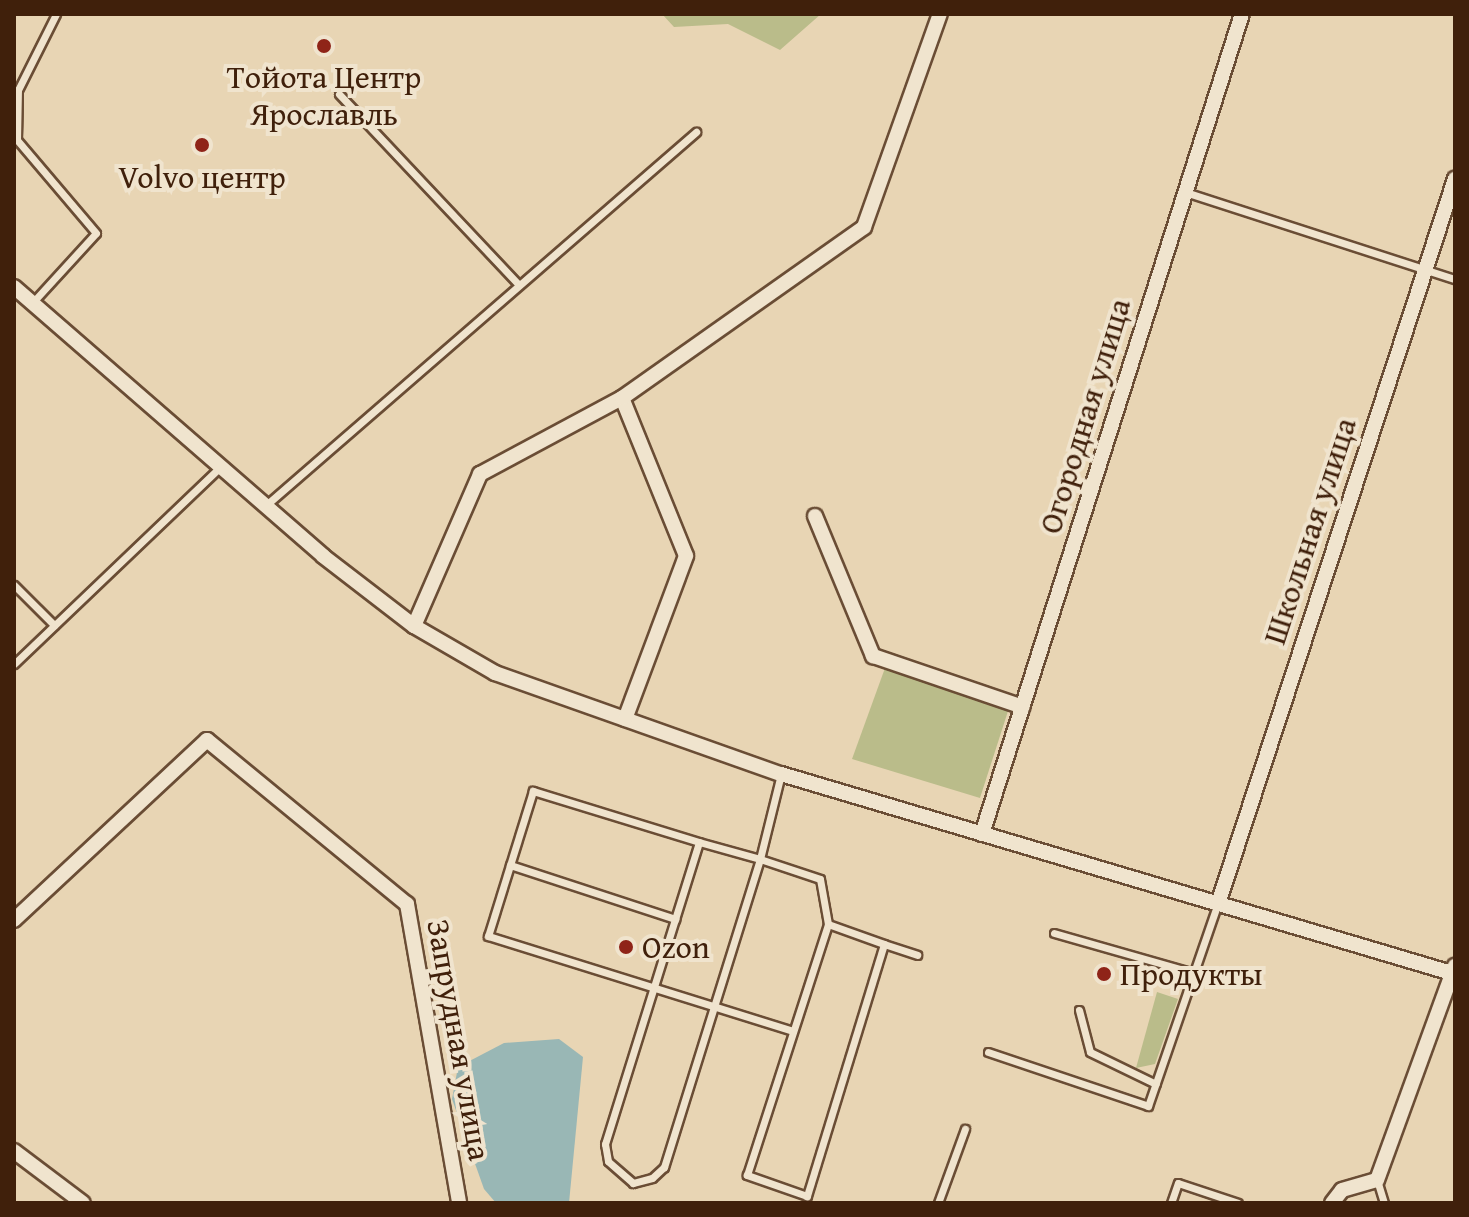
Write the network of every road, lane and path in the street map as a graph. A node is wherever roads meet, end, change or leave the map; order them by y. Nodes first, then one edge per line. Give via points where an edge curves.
1 (56, 14) edge
2 (940, 14) edge
3 (1242, 14) edge
4 (339, 94) dead end
5 (696, 132) dead end
6 (1455, 179) edge
7 (1185, 192) junction
8 (1425, 269) junction
9 (1455, 279) edge
10 (519, 285) junction
11 (14, 287) edge
12 (33, 302) junction
13 (622, 398) junction
14 (220, 467) junction
15 (265, 506) junction
16 (815, 516) dead end
17 (14, 585) edge
18 (54, 625) junction
19 (414, 626) junction
20 (14, 664) edge
21 (1023, 707) junction
22 (625, 719) junction
23 (781, 774) junction
24 (982, 834) junction
25 (699, 842) junction
26 (760, 859) junction
27 (510, 865) junction
28 (1219, 901) junction
29 (675, 919) junction
30 (14, 920) edge
31 (828, 924) junction
32 (1054, 933) dead end
33 (884, 944) junction
34 (917, 955) dead end
35 (1454, 971) edge
36 (1194, 973) junction
37 (654, 985) junction
38 (716, 1006) junction
39 (1079, 1010) dead end
40 (793, 1031) junction
41 (988, 1052) dead end
42 (1156, 1084) junction
43 (965, 1129) dead end
44 (14, 1151) edge
45 (1377, 1180) junction
46 (83, 1203) edge
47 (459, 1203) edge
48 (938, 1203) edge
49 (1171, 1203) edge
50 (1238, 1203) edge
51 (1332, 1203) edge
52 (1384, 1203) edge

1 - 12 lane via 21,80 16,132 23,150 96,233
2 - 13 street via 864,227
3 - 7 street, Огородная улица
4 - 10 lane
5 - 10 lane
6 - 8 street, Школьная улица
7 - 8 lane
7 - 21 street, Огородная улица
8 - 9 lane
8 - 28 street, Школьная улица
10 - 15 lane
11 - 12 street
12 - 14 street
13 - 19 street via 480,474
13 - 22 street via 686,556
14 - 15 street
14 - 18 lane
15 - 19 street
16 - 21 street via 873,656
17 - 18 lane
18 - 20 lane
19 - 22 street via 495,673
21 - 24 street, Огородная улица
22 - 23 street
23 - 24 street
23 - 26 lane
24 - 28 street
25 - 26 lane
25 - 27 lane via 533,791
25 - 29 lane
26 - 31 lane via 820,879
26 - 38 lane
27 - 29 lane
27 - 37 lane via 488,936
28 - 35 street
28 - 36 lane
29 - 37 lane
30 - 47 street, Запрудная улица via 207,740 407,904
31 - 33 lane
31 - 40 lane
32 - 36 lane
33 - 34 lane
33 - 40 lane via 807,1196 747,1175
35 - 45 street
36 - 42 lane
37 - 38 lane
37 - 38 lane via 605,1144 608,1161 633,1183 652,1178 664,1167
38 - 40 lane
39 - 42 lane via 1090,1052
41 - 42 lane via 1148,1106
43 - 48 lane
44 - 46 street
45 - 51 street via 1342,1190
45 - 52 lane
49 - 50 lane via 1178,1183

